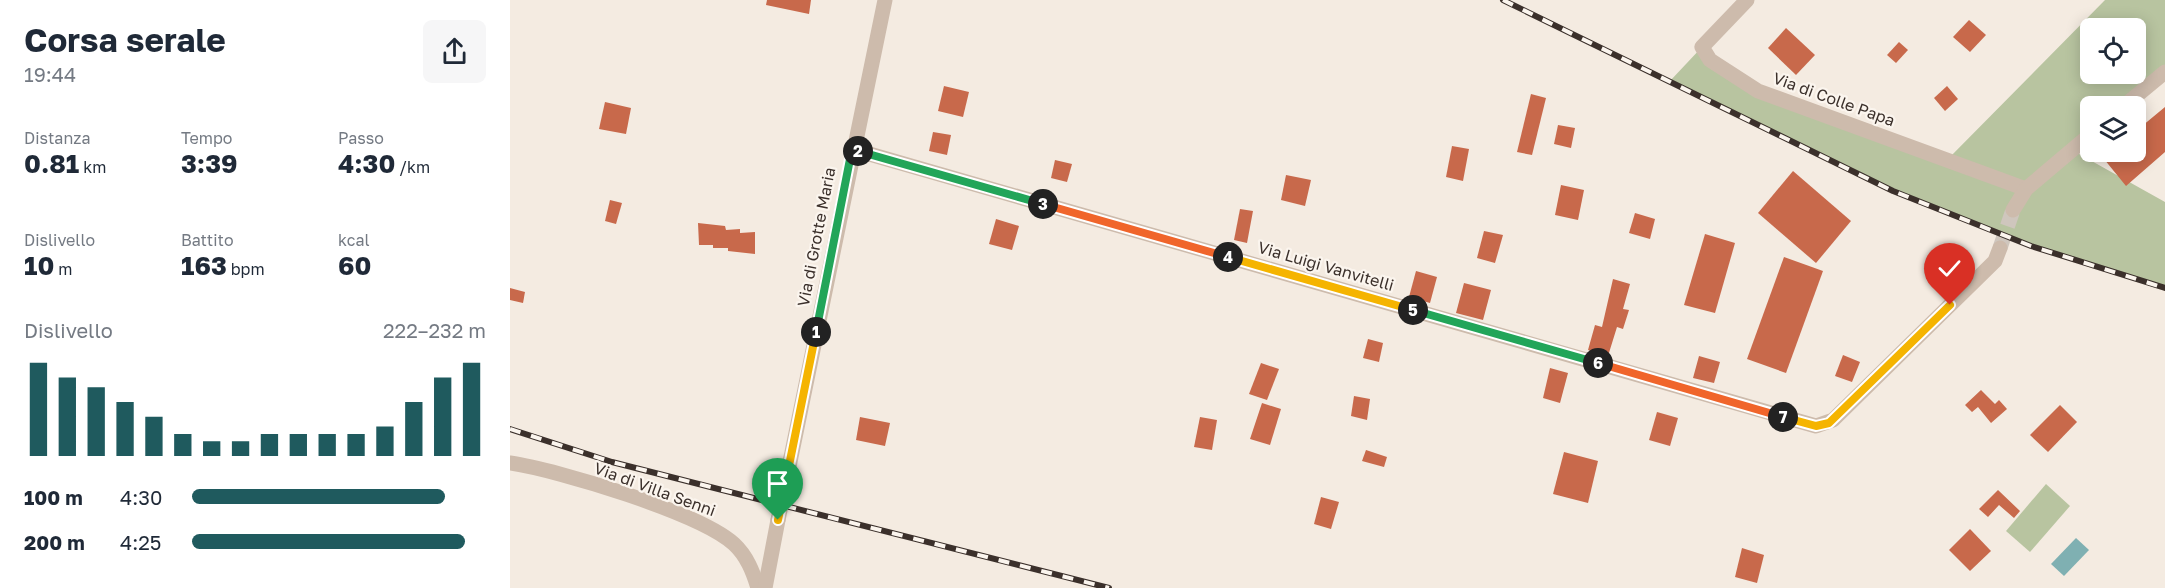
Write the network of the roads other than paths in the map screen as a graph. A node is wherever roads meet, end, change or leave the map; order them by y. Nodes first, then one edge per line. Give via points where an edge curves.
1 (885, 0) edge
2 (1747, 0) edge
3 (2165, 72) edge
4 (2136, 96) edge
5 (2080, 143) edge
6 (852, 149) junction
7 (2026, 189) junction
8 (2013, 210) tunnel mouth
9 (2000, 248) tunnel mouth
10 (510, 463) edge
11 (758, 588) edge
12 (765, 588) edge

1 - 6 street, Via di Grotte Maria
2 - 7 street, Via di Colle Papa via 1702,47 1710,60 1767,94
3 - 4 street
5 - 7 street
6 - 9 street, Via Luigi Vanvitelli via 1816,426 1833,420 1995,261
6 - 12 street, Via di Grotte Maria, bridge
7 - 8 street
10 - 11 street, Via di Villa Senni via 582,481 702,524 739,549

